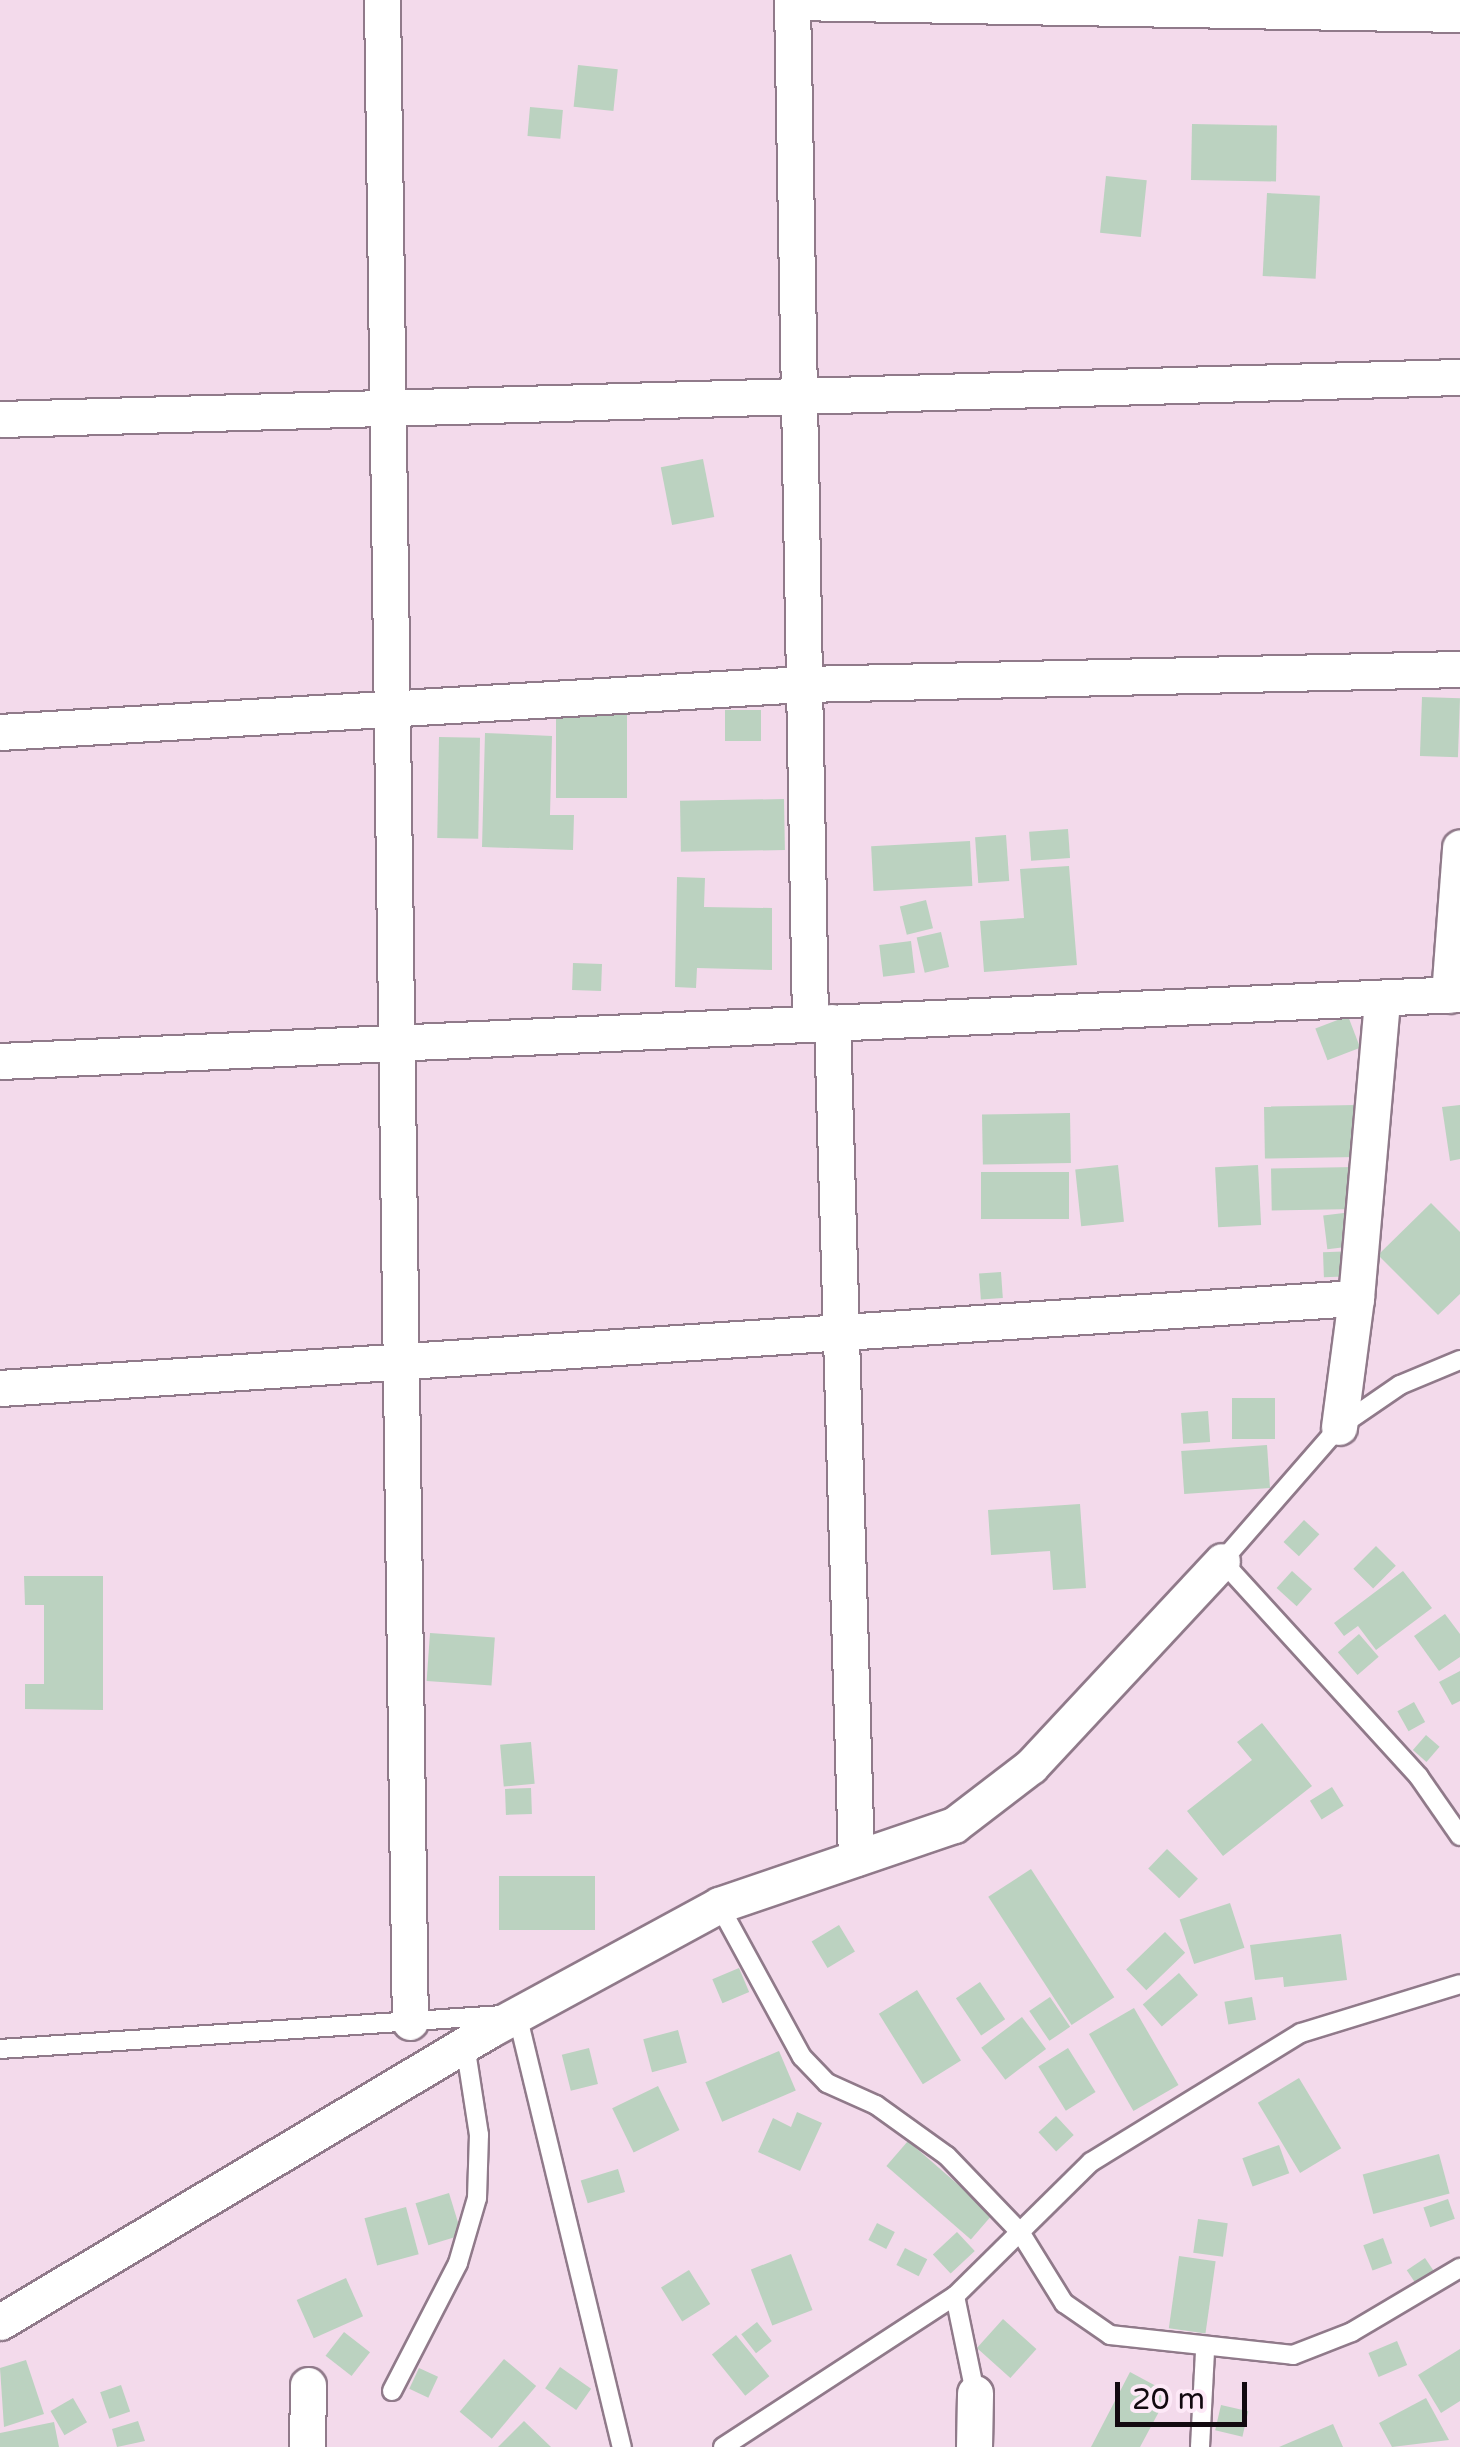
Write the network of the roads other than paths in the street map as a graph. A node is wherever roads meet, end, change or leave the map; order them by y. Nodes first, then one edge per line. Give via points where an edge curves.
1 (382, 0) edge
2 (792, 1) edge
3 (1460, 14) edge
4 (1460, 377) edge
5 (799, 396) junction
6 (388, 408) junction
7 (0, 419) edge
8 (1460, 668) edge
9 (804, 684) junction
10 (392, 709) junction
11 (0, 732) edge
12 (1460, 847) edge
13 (1454, 994) edge
14 (1382, 998) junction
15 (821, 1023) junction
16 (397, 1043) junction
17 (0, 1060) edge
18 (1356, 1298) junction
19 (840, 1328) junction
20 (400, 1360) junction
21 (1460, 1360) edge
22 (0, 1388) edge
23 (1339, 1427) junction
24 (1222, 1561) junction
25 (1460, 1836) edge
26 (856, 1858) junction
27 (718, 1905) junction
28 (1460, 1984) edge
29 (517, 2014) junction
30 (410, 2022) junction
31 (466, 2045) junction
32 (0, 2050) edge
33 (1020, 2232) junction
34 (1460, 2268) edge
35 (956, 2296) junction
36 (0, 2322) edge
37 (1205, 2350) junction
38 (308, 2386) dead end
39 (392, 2391) dead end
40 (975, 2392) joint
41 (307, 2447) edge
42 (622, 2447) edge
43 (723, 2447) edge
44 (974, 2447) edge
45 (1200, 2447) edge

1 - 6 street
2 - 3 street
2 - 5 street
4 - 5 street
5 - 6 street
5 - 9 street
6 - 7 street
6 - 10 street
8 - 9 street
9 - 10 street
9 - 15 street
10 - 11 street
10 - 16 street
12 - 13 street
13 - 14 street
14 - 15 street
14 - 18 street
15 - 16 street
15 - 19 street
16 - 17 street
16 - 20 street
18 - 19 street
18 - 23 street
19 - 20 street
19 - 26 street
20 - 22 street
20 - 30 street
21 - 23 lane via 1400,1385
23 - 24 lane
24 - 25 lane via 1419,1776
24 - 26 street via 1031,1766 954,1825
26 - 27 street
27 - 29 street
27 - 33 lane via 802,2057 827,2083 876,2105 947,2156
28 - 33 lane via 1301,2033 1091,2162
29 - 30 lane
29 - 31 street
29 - 42 lane
30 - 32 lane
31 - 36 street
31 - 39 lane via 479,2134 477,2198 458,2263
33 - 35 lane
33 - 37 lane via 1064,2303 1110,2335
34 - 37 lane via 1352,2332 1293,2356
35 - 40 lane
35 - 43 lane
37 - 45 lane
38 - 41 street
40 - 44 street

